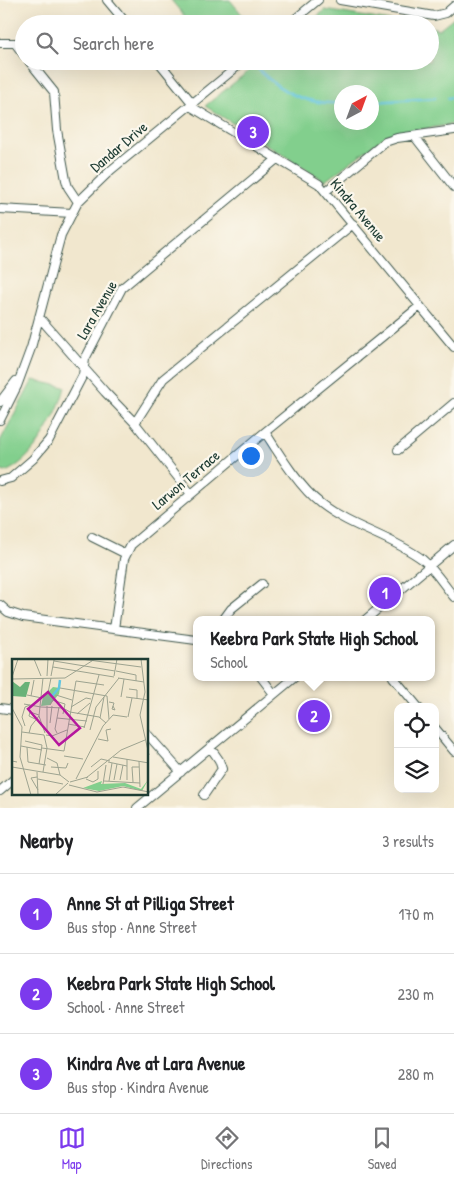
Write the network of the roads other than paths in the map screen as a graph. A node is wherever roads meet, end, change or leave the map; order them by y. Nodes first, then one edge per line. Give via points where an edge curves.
1 (107, 0) edge
2 (340, 0) edge
3 (313, 2) edge
4 (454, 6) edge
5 (120, 15) edge
6 (299, 15) edge
7 (428, 15) edge
8 (438, 15) edge
9 (0, 43) edge
10 (15, 44) edge
11 (36, 70) edge
12 (165, 70) edge
13 (233, 70) edge
14 (191, 105) junction
15 (454, 130) edge
16 (414, 137) junction
17 (277, 159) junction
18 (454, 187) edge
19 (326, 191) junction
20 (78, 202) junction
21 (0, 210) edge
22 (72, 213) junction
23 (353, 224) junction
24 (420, 306) junction
25 (39, 317) junction
26 (454, 347) edge
27 (84, 368) junction
28 (19, 378) junction
29 (0, 402) edge
30 (454, 403) edge
31 (0, 420) edge
32 (135, 423) junction
33 (265, 432) junction
34 (398, 450) dead end
35 (0, 481) edge
36 (190, 494) junction
37 (92, 536) dead end
38 (454, 545) edge
39 (126, 554) junction
40 (429, 566) junction
41 (262, 584) dead end
42 (454, 597) edge
43 (0, 605) edge
44 (226, 616) edge
45 (370, 616) edge
46 (114, 629) junction
47 (193, 640) edge
48 (264, 681) edge
49 (290, 681) edge
50 (396, 681) edge
51 (274, 694) junction
52 (415, 703) edge
53 (439, 733) edge
54 (149, 735) edge
55 (210, 747) junction
56 (454, 751) edge
57 (181, 772) junction
58 (12, 781) edge
59 (0, 791) edge
60 (204, 795) dead end
61 (137, 808) edge

1 - 5 street
2 - 7 street
3 - 6 street
4 - 8 street
9 - 10 street
11 - 20 street via 54,92 66,180
12 - 14 street, Kindra Avenue
13 - 14 street, Dandar Drive
14 - 17 street, Kindra Avenue
14 - 20 street, Dandar Drive via 111,170
15 - 16 street
16 - 18 street
16 - 19 street via 386,142
17 - 19 street, Kindra Avenue
17 - 27 street, Lara Avenue via 122,288 85,359
19 - 23 street, Kindra Avenue
20 - 22 street, Dandar Drive
21 - 22 street
22 - 25 street, Dandar Drive via 58,244
23 - 24 street, Kindra Avenue
23 - 32 street via 163,379
24 - 26 street, Kindra Avenue
24 - 33 street, Larwon Terrace
25 - 27 street
25 - 28 street, Dandar Drive
27 - 32 street
27 - 35 street, Lara Avenue via 49,440 11,478
28 - 29 street
28 - 31 street, Dandar Drive
30 - 34 street
32 - 36 street
33 - 36 street, Larwon Terrace
33 - 40 street via 319,503 401,546
36 - 39 street, Larwon Terrace via 136,540
37 - 39 street
38 - 40 street
39 - 46 street
40 - 42 street
40 - 45 street
41 - 44 street
43 - 46 street via 8,612 23,617
46 - 47 street
48 - 51 street
49 - 51 street
50 - 52 street
51 - 55 street
53 - 56 street
54 - 57 street
55 - 57 street
55 - 60 street via 222,769
57 - 61 street
58 - 59 street

